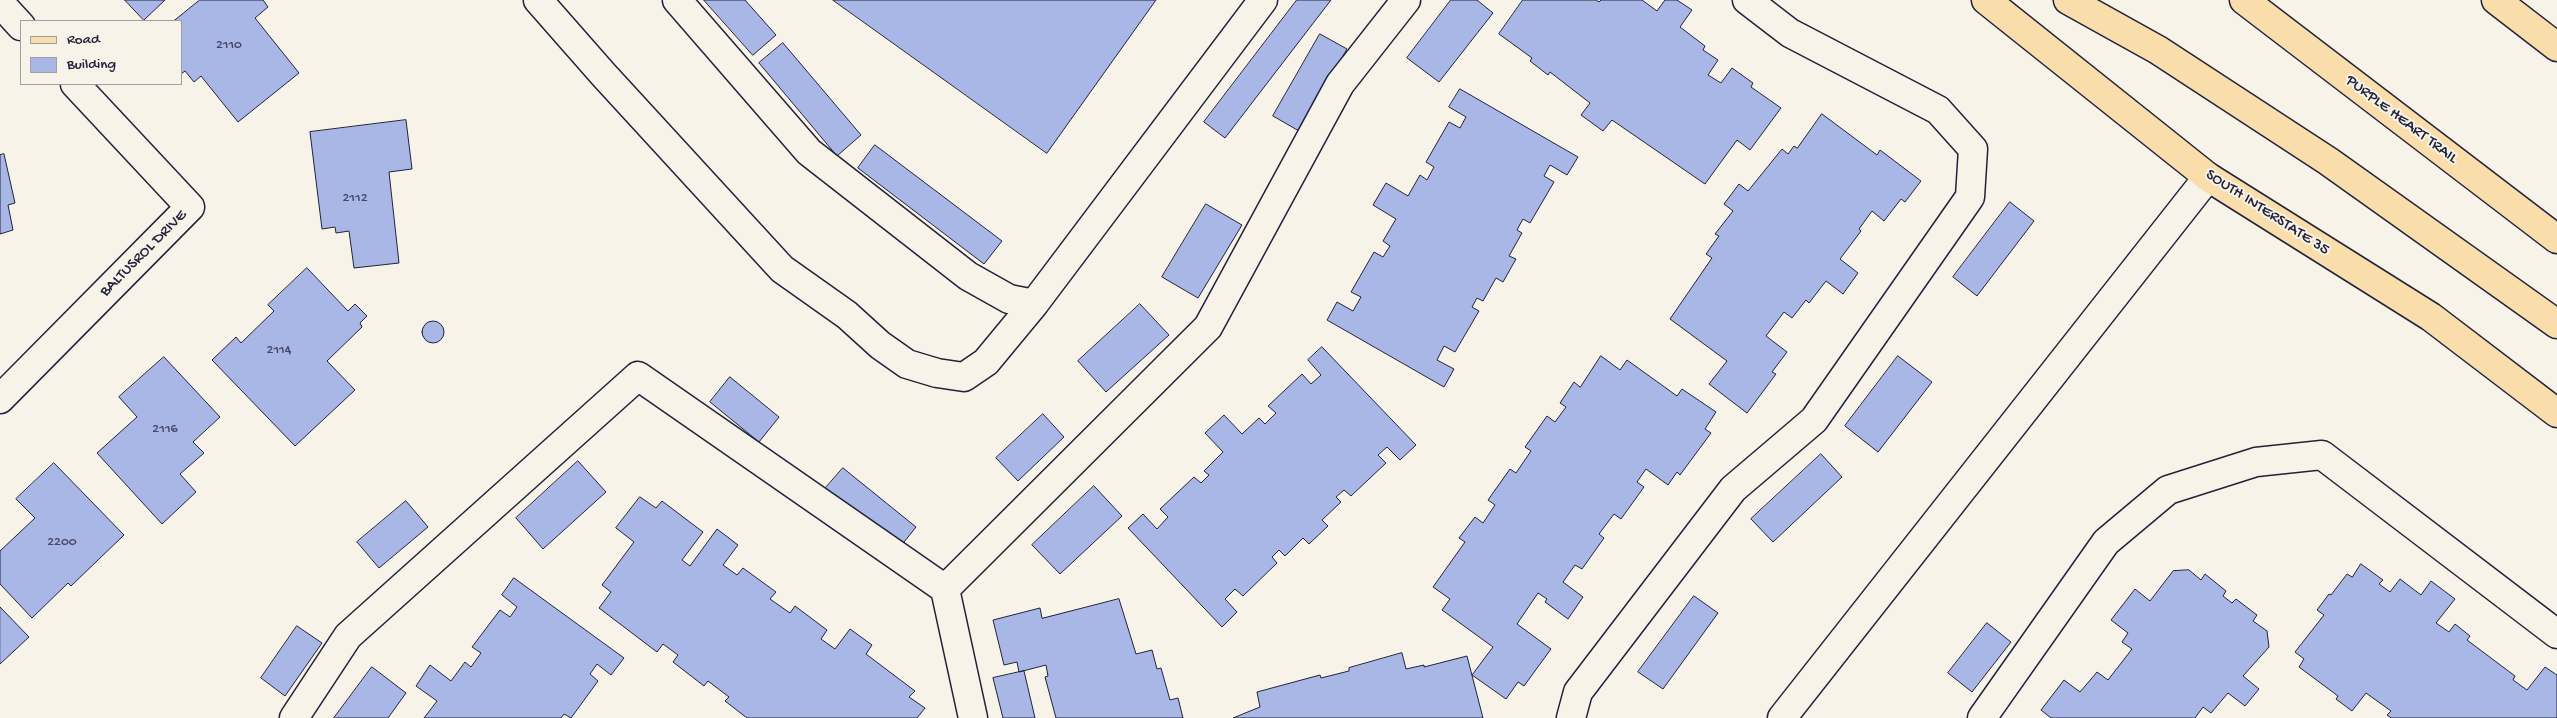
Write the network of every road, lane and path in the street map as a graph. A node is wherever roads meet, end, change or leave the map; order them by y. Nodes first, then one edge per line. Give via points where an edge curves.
1 (538, 0) edge
2 (677, 0) edge
3 (1263, 0) edge
4 (1406, 0) edge
5 (1747, 0) edge
6 (1986, 0) edge
7 (2068, 0) edge
8 (2244, 0) edge
9 (2496, 0) edge
10 (0, 3) edge
11 (20, 25) edge
12 (2557, 47) edge
13 (76, 85) edge
14 (2208, 177) junction
15 (2557, 239) edge
16 (1034, 304) junction
17 (2557, 324) edge
18 (0, 399) edge
19 (2557, 413) edge
20 (945, 589) junction
21 (2557, 634) edge
22 (294, 718) edge
23 (973, 718) edge
24 (1571, 718) edge
25 (1782, 718) edge
26 (1982, 718) edge

1 - 16 street via 782,269 847,315 907,364 964,377 986,362
2 - 16 street via 809,152 968,276 1008,299
3 - 16 street
4 - 20 street via 1340,84 1208,327
5 - 24 street via 1790,33 1938,110 1973,149 1970,197 1814,420 1733,489 1578,692
6 - 14 main road, SOUTH INTERSTATE 35
7 - 17 main road via 2158,50 2328,161
8 - 15 main road, PURPLE HEART TRAIL
9 - 12 main road
10 - 11 street
13 - 18 street, BALTUSROL DRIVE via 190,207
14 - 19 main road, SOUTH INTERSTATE 35 via 2431,317
14 - 25 street
20 - 22 street via 638,376 348,636
20 - 23 street
21 - 26 street via 2322,455 2256,462 2168,490 2106,542

